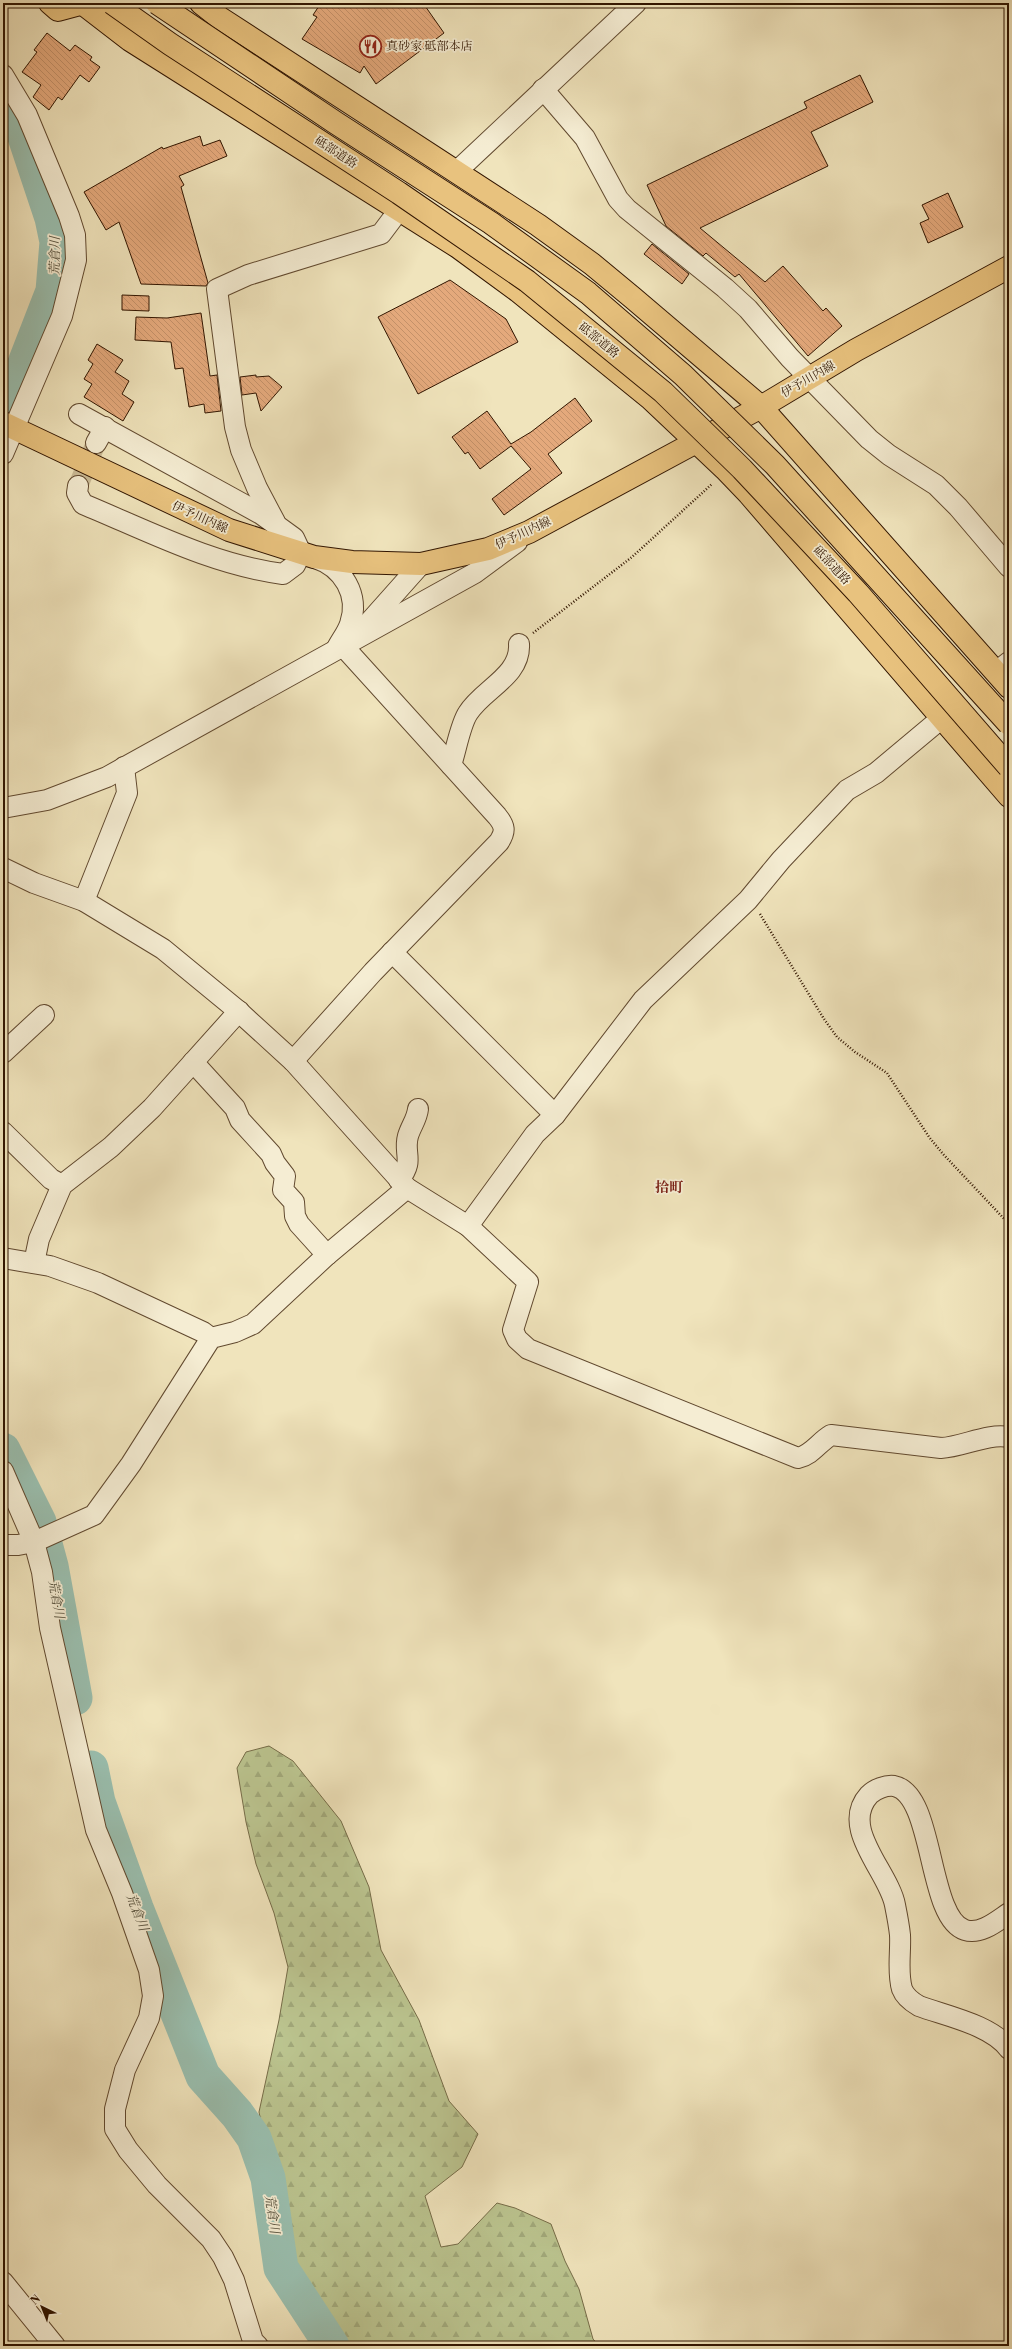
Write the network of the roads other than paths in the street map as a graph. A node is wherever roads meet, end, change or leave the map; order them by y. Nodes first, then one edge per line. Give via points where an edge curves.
1 (50, 3) edge
2 (83, 3) edge
3 (112, 3) edge
4 (157, 3) edge
5 (201, 3) edge
6 (636, 3) edge
7 (3, 75) edge
8 (543, 89) junction
9 (456, 172) junction
10 (399, 210) junction
11 (1009, 267) edge
12 (810, 378) junction
13 (761, 407) junction
14 (79, 414) dead end
15 (9, 426) edge
16 (696, 441) junction
17 (3, 454) edge
18 (78, 486) tunnel mouth
19 (277, 526) junction
20 (529, 532) junction
21 (308, 555) junction
22 (421, 564) junction
23 (1009, 567) edge
24 (518, 644) road end
25 (344, 645) junction
26 (1005, 674) edge
27 (943, 717) junction
28 (1009, 724) edge
29 (452, 766) junction
30 (1009, 767) edge
31 (124, 768) junction
32 (1009, 796) edge
33 (3, 808) edge
34 (3, 868) edge
35 (84, 901) junction
36 (392, 952) junction
37 (239, 1011) junction
38 (44, 1015) dead end
39 (3, 1053) edge
40 (293, 1061) junction
41 (193, 1062) junction
42 (418, 1109) dead end
43 (555, 1115) junction
44 (3, 1132) edge
45 (403, 1184) junction
46 (62, 1185) junction
47 (468, 1226) junction
48 (327, 1255) junction
49 (3, 1258) edge
50 (34, 1263) junction
51 (211, 1338) junction
52 (1009, 1437) edge
53 (3, 1471) edge
54 (34, 1542) junction
55 (3, 1545) edge
56 (1009, 1913) edge
57 (1009, 2049) edge
58 (3, 2282) edge
59 (55, 2346) edge
60 (258, 2346) edge

1 - 2 main road via 58,10
2 - 10 main road via 130,40
3 - 30 main road, 砥部道路, bridge via 527,281 663,392 742,469 853,588
4 - 28 main road, 砥部道路, bridge via 491,223 588,293 683,375 775,465
5 - 9 main road via 220,18
6 - 8 street
7 - 15 street via 27,115 43,150 75,235 76,260 62,316
8 - 9 street
8 - 12 street via 585,138 618,199 748,309
9 - 13 main road via 538,225 592,264
10 - 16 main road via 458,247 579,338
10 - 19 street via 381,234 248,275 217,289 238,439 257,488
11 - 12 main road, 伊予川内線
12 - 13 main road, 伊予川内線
12 - 23 street via 869,439 936,486 958,507
13 - 16 main road, 伊予川内線
13 - 26 main road
14 - 19 street via 100,435 261,514
15 - 17 street
15 - 21 main road, 伊予川内線 via 229,530
16 - 20 main road, 伊予川内線
16 - 27 main road via 725,468
18 - 21 street via 77,493 83,504 206,555 257,570 283,574
19 - 21 street via 294,538
20 - 22 main road, 伊予川内線 via 488,549
20 - 25 street via 475,574
21 - 22 main road, 伊予川内線 via 360,563
21 - 25 street via 336,569 346,582 352,598 351,623
22 - 25 street
24 - 29 street via 520,656 515,664 467,714
25 - 29 street
25 - 31 street
26 - 27 main road
27 - 32 main road
27 - 43 street via 876,773 847,790 781,860 748,900 643,1000
29 - 36 street via 504,824 505,832 499,842
31 - 33 street via 47,800
31 - 35 street via 127,793
34 - 35 street via 34,883
35 - 37 street via 163,949
36 - 40 street
36 - 43 street
37 - 40 street
37 - 41 street
38 - 39 street
40 - 45 street
41 - 46 street via 152,1108 111,1147
41 - 48 street via 235,1108 240,1120 271,1154 285,1176 283,1190 294,1202 299,1224
42 - 45 street via 417,1118 408,1137 409,1159
43 - 47 street via 535,1134
44 - 46 street via 51,1179
45 - 47 street
45 - 48 street
46 - 50 street via 39,1239
47 - 52 street via 528,1282 513,1330 517,1340 528,1349 798,1458 807,1456 822,1440 831,1435 941,1448 956,1447 993,1437
48 - 51 street via 253,1324
49 - 50 street
50 - 51 street via 98,1283 204,1332
51 - 54 street via 131,1464 94,1515
53 - 54 street
54 - 55 street
54 - 60 street via 42,1572 50,1628 96,1830 122,1893 146,1963 153,1996 149,2018 124,2076 115,2109 115,2130 157,2185 211,2239 223,2257 234,2280 253,2341
56 - 57 street via 984,1929 966,1930 955,1923 936,1880 926,1836 913,1801 905,1792 894,1786 872,1793 863,1802 859,1815 861,1828 894,1901 900,1934 902,1990 919,2006 991,2032 1003,2040
58 - 59 street

